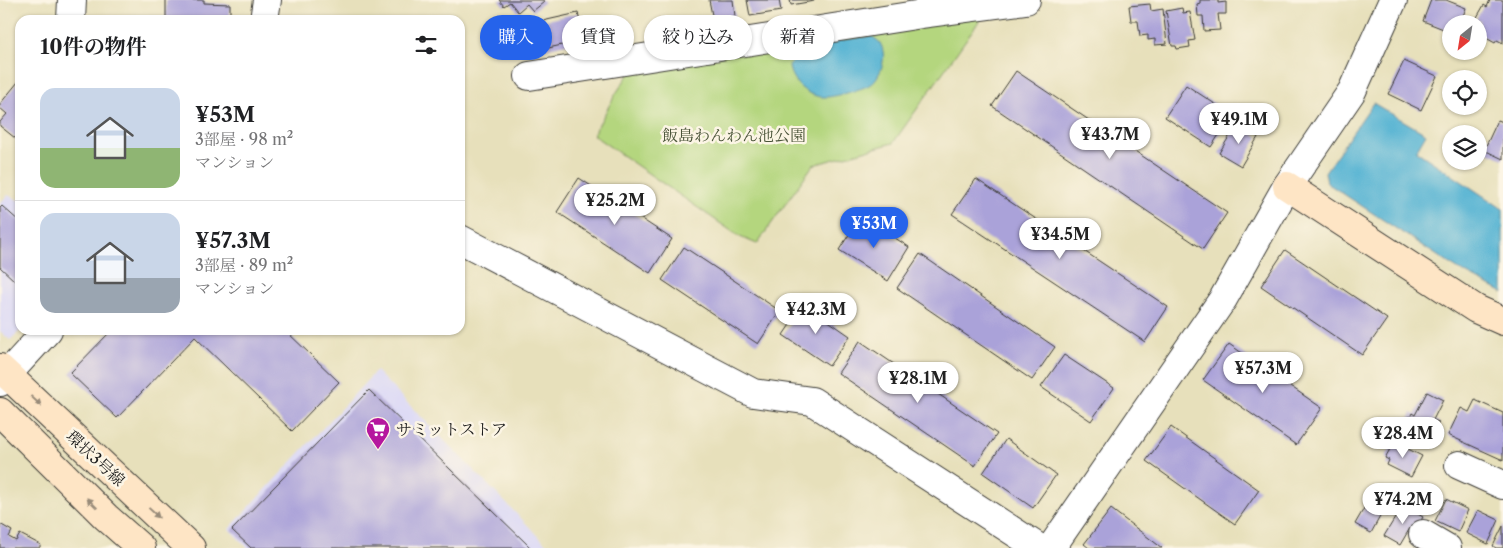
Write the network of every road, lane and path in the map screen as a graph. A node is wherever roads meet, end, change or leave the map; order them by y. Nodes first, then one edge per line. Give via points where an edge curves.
1 (72, 0) edge
2 (267, 0) edge
3 (1026, 0) edge
4 (1393, 0) edge
5 (921, 7) edge
6 (71, 15) edge
7 (265, 15) edge
8 (529, 76) dead end
9 (1287, 186) junction
10 (465, 242) edge
11 (1503, 321) edge
12 (43, 335) edge
13 (3, 375) edge
14 (0, 412) edge
15 (1459, 465) dead end
16 (1503, 484) edge
17 (1424, 534) dead end
18 (141, 548) edge
19 (191, 548) edge
20 (1039, 548) edge
21 (1051, 548) edge
22 (1448, 548) edge

1 - 6 street
2 - 7 street
3 - 5 street
4 - 9 street via 1352,91
5 - 8 street
9 - 11 street via 1476,309
9 - 21 street via 1223,299
10 - 20 street via 753,393 812,401
12 - 13 street
13 -> 19 street, 環状3号線
18 -> 14 street, 環状3号線
15 - 16 street
17 - 22 street

